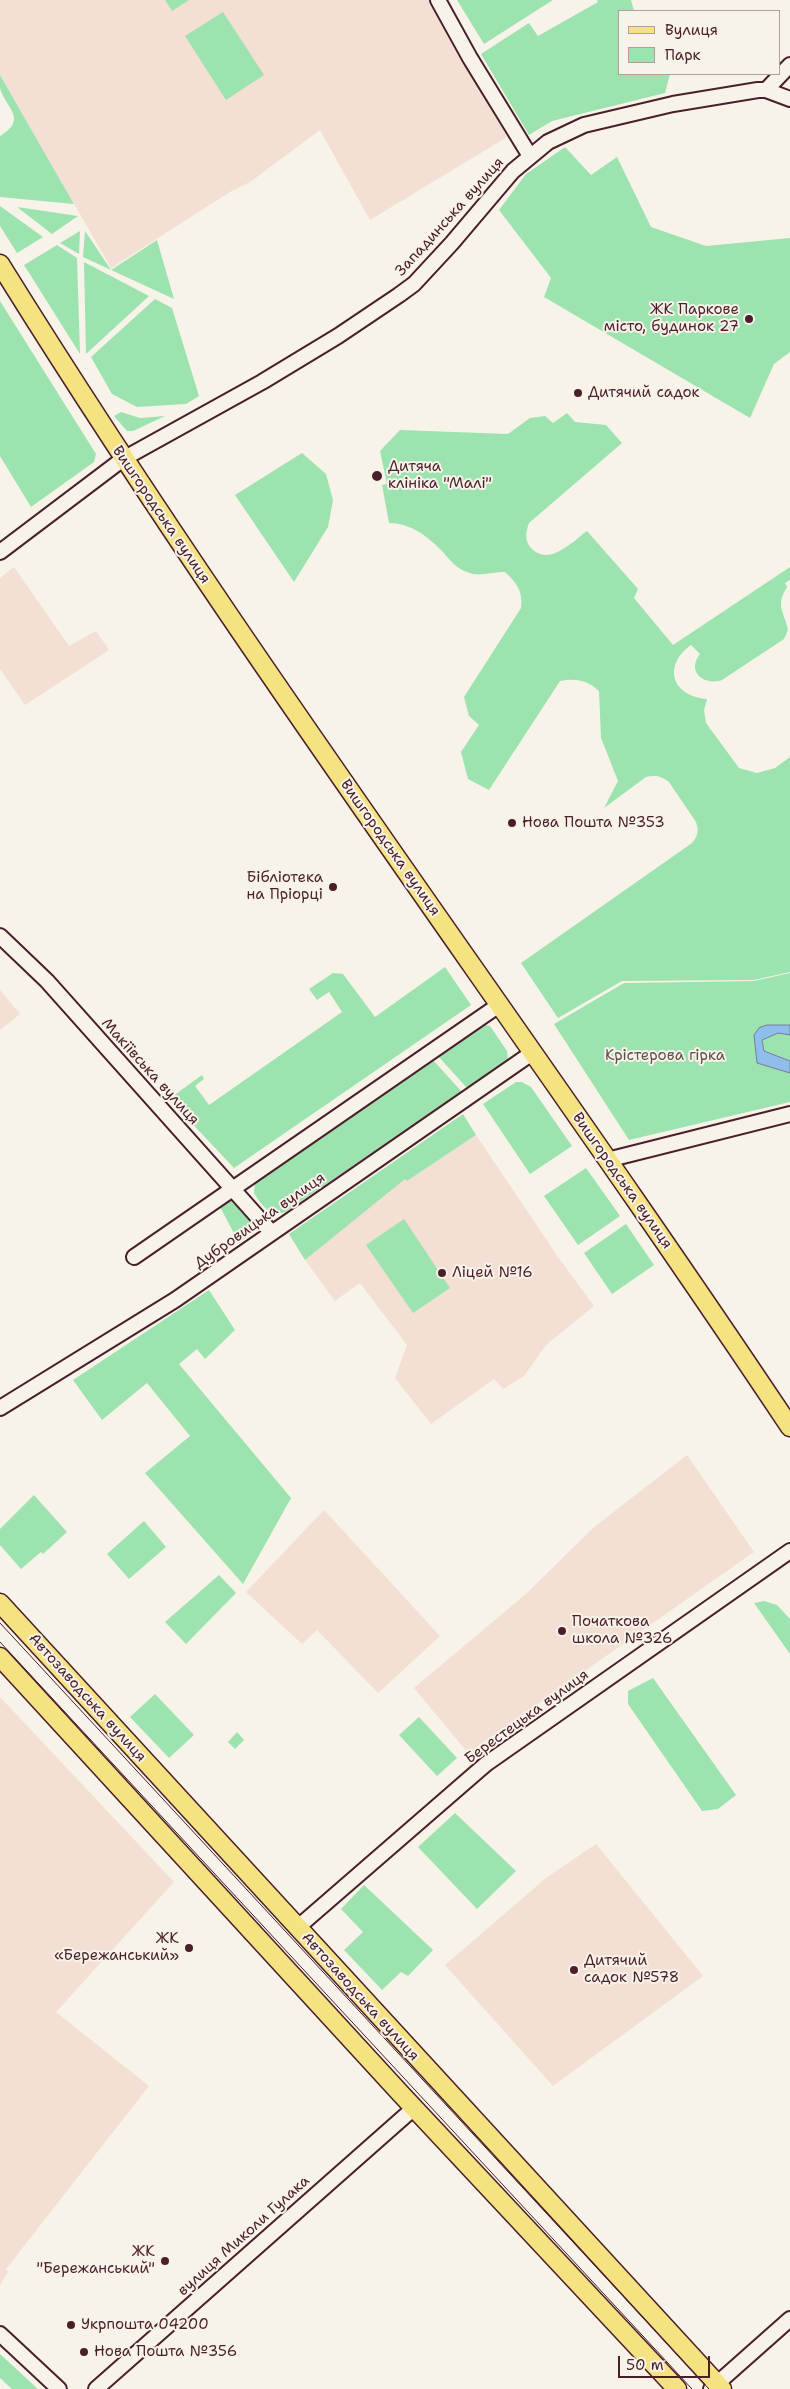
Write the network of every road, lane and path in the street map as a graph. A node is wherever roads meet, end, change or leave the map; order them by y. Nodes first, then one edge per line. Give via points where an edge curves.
1 (438, 0) edge
2 (790, 65) edge
3 (766, 90) junction
4 (790, 99) edge
5 (530, 156) junction
6 (0, 264) edge
7 (123, 458) junction
8 (0, 552) edge
9 (0, 936) edge
10 (499, 1004) junction
11 (532, 1053) junction
12 (790, 1114) edge
13 (607, 1160) junction
14 (233, 1189) junction
15 (272, 1233) junction
16 (134, 1256) dead end
17 (0, 1408) edge
18 (790, 1427) edge
19 (790, 1551) edge
20 (0, 1603) edge
21 (0, 1657) edge
22 (297, 1928) junction
23 (414, 2108) junction
24 (790, 2319) edge
25 (0, 2334) edge
26 (717, 2387) edge
27 (59, 2389) edge
28 (96, 2389) edge
29 (677, 2389) edge

1 - 5 street
2 - 3 street
3 - 4 street
3 - 5 street, Западинська вулиця via 673,104 584,125 548,142
5 - 7 street, Западинська вулиця via 513,171 414,284 270,378
6 - 7 main road, Вишгородська вулиця
7 - 8 street, Западинська вулиця
7 - 10 main road, Вишгородська вулиця via 273,682
9 - 14 street, Макіївська вулиця via 47,981
10 - 11 main road, Вишгородська вулиця
10 - 14 street
11 - 13 main road, Вишгородська вулиця
11 - 15 street, Дубровицька вулиця
12 - 13 street
13 - 18 main road, Вишгородська вулиця
14 - 15 street, Макіївська вулиця
14 - 16 street
15 - 17 street, Дубровицька вулиця via 175,1300
19 - 22 street, Берестецька вулиця via 486,1764
20 - 22 main road, Автозаводська вулиця
21 - 23 main road
22 - 26 main road, Автозаводська вулиця
23 - 28 street, вулиця Миколи Гулака
23 - 29 main road
24 - 26 street
25 - 27 street

